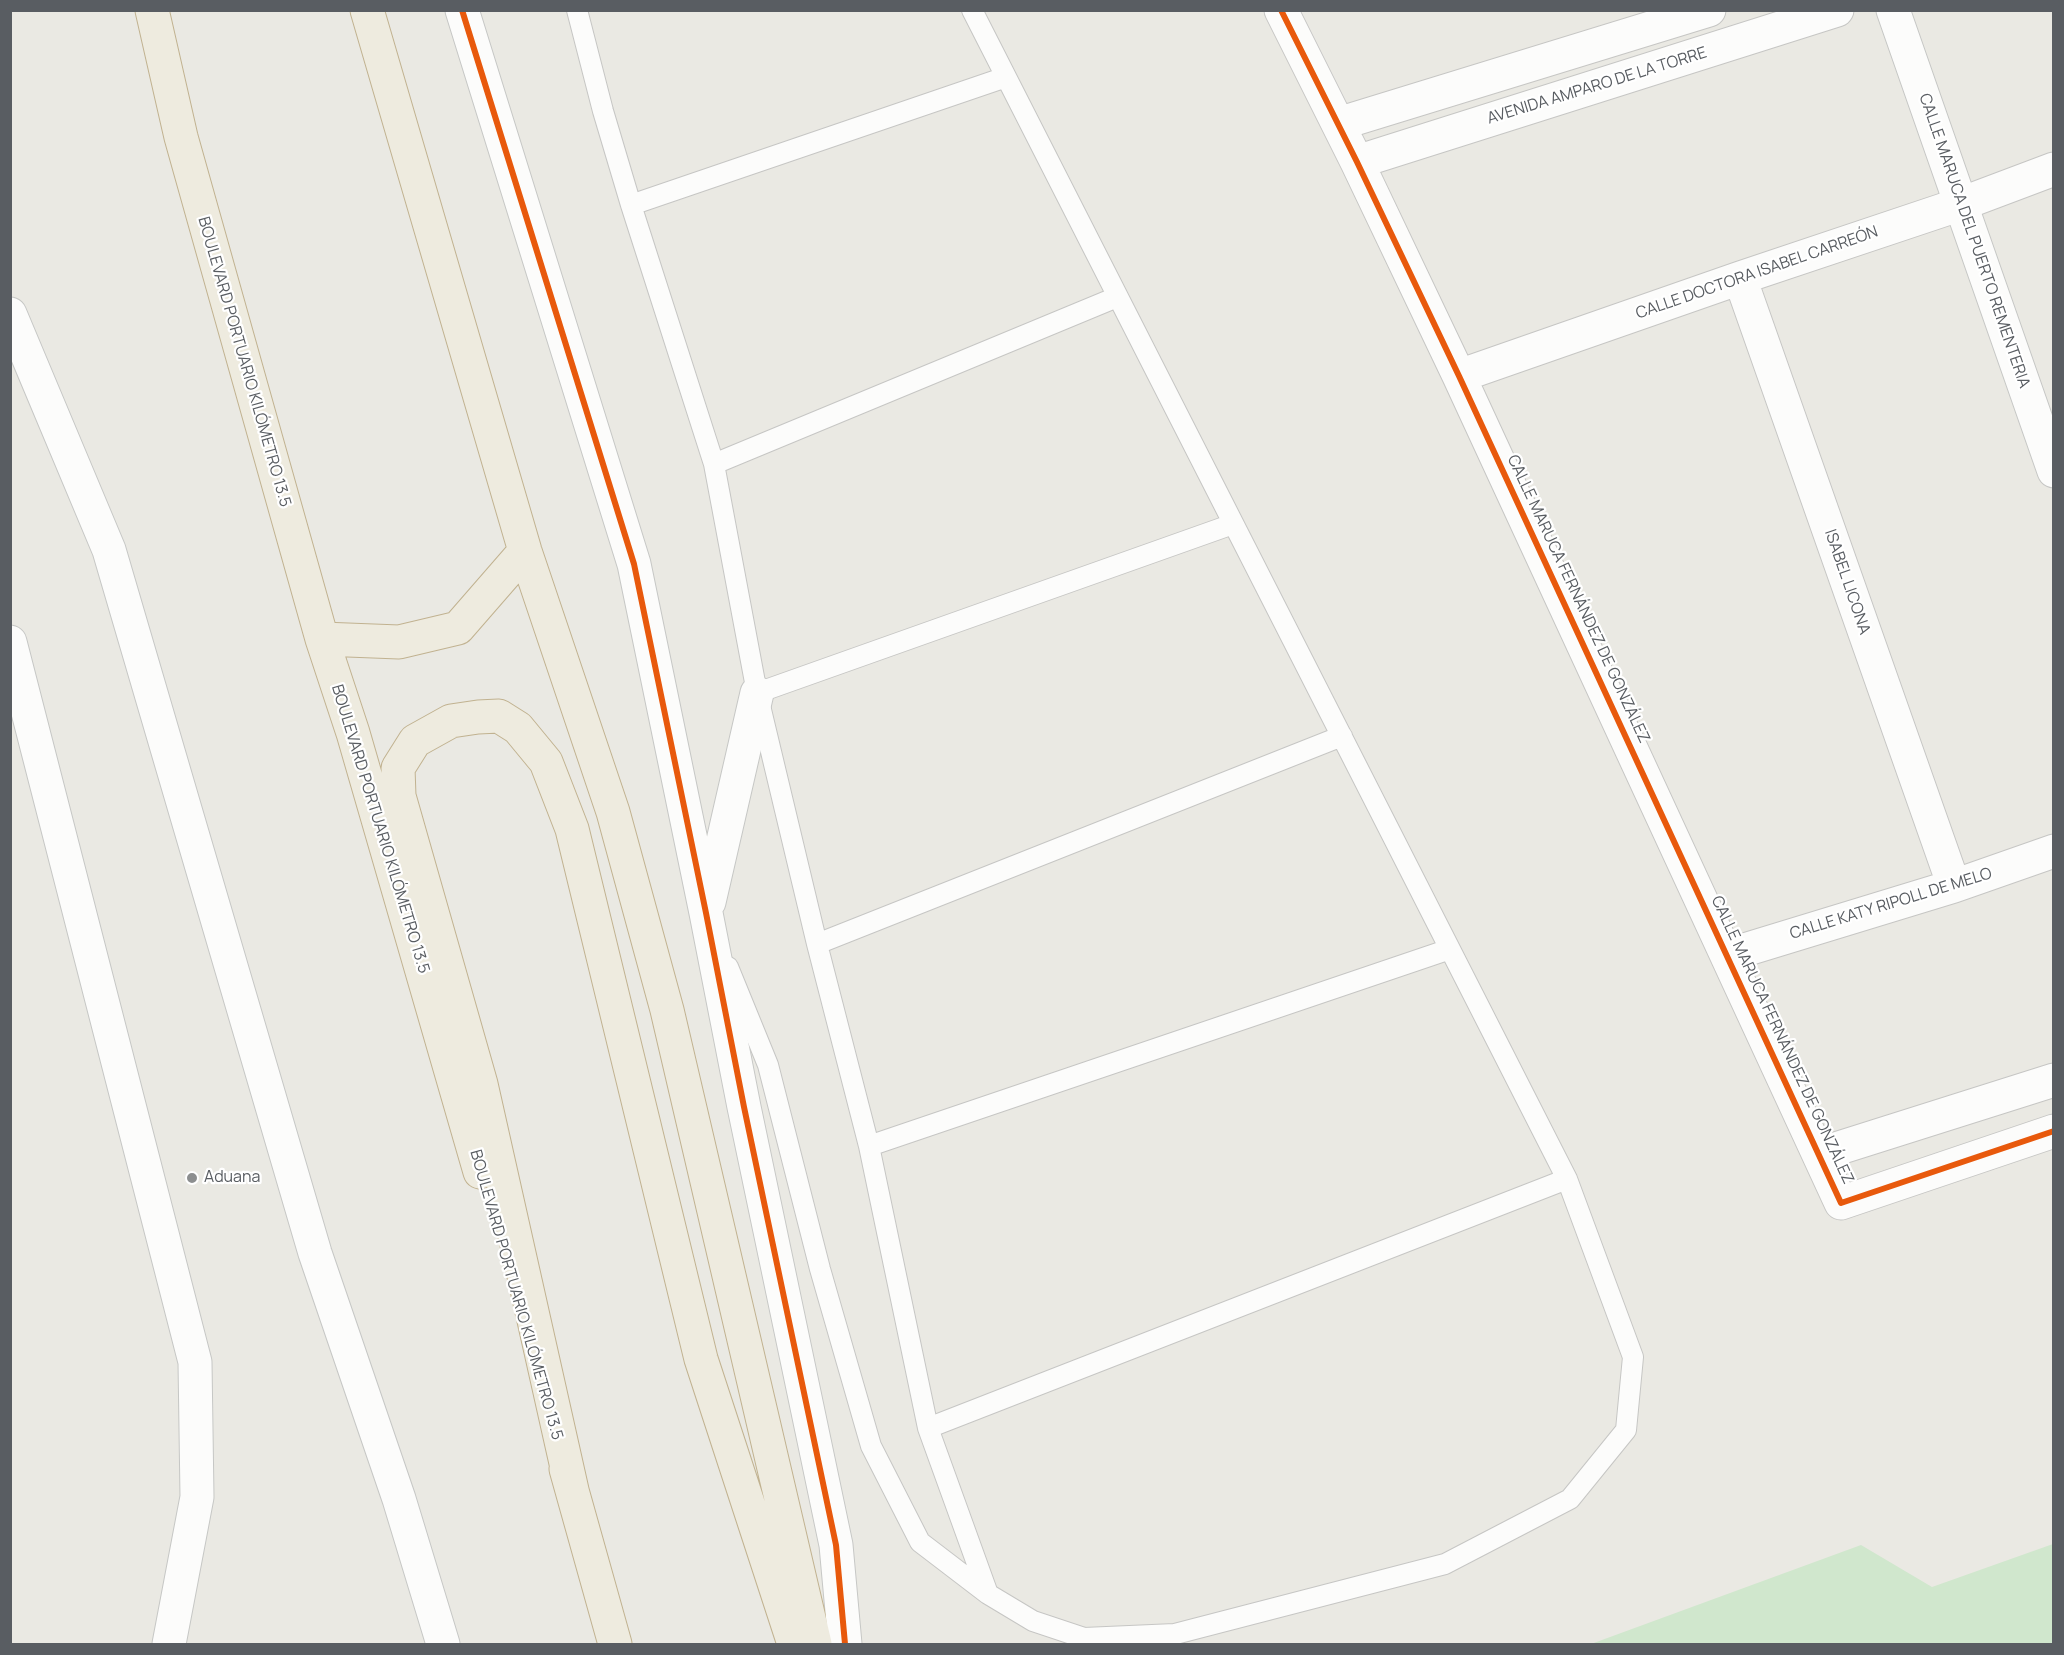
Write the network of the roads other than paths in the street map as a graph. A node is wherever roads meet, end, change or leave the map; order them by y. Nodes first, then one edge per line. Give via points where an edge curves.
1 (152, 10) edge
2 (367, 10) edge
3 (462, 10) edge
4 (577, 10) edge
5 (972, 10) edge
6 (1281, 10) edge
7 (1709, 10) edge
8 (1837, 10) edge
9 (1893, 10) edge
10 (1655, 27) junction
11 (1668, 64) junction
12 (1006, 77) junction
13 (1338, 124) junction
14 (1357, 162) junction
15 (2054, 170) edge
16 (1961, 204) junction
17 (631, 205) junction
18 (1740, 278) junction
19 (1117, 297) junction
20 (10, 314) edge
21 (1459, 376) junction
22 (714, 464) junction
23 (2054, 471) edge
24 (1233, 524) junction
25 (525, 551) junction
26 (322, 639) junction
27 (10, 642) edge
28 (757, 693) junction
29 (1342, 736) junction
30 (2054, 851) edge
31 (1954, 886) junction
32 (706, 913) junction
33 (817, 944) junction
34 (1450, 949) junction
35 (1728, 955) junction
36 (2054, 1080) edge
37 (2054, 1131) edge
38 (869, 1146) junction
39 (1820, 1154) junction
40 (1568, 1179) junction
41 (928, 1428) junction
42 (572, 1490) junction
43 (988, 1594) junction
44 (169, 1644) edge
45 (443, 1644) edge
46 (615, 1644) edge
47 (794, 1644) edge
48 (815, 1644) edge
49 (845, 1644) edge

1 - 26 highway, BOULEVARD PORTUARIO KILÓMETRO 13.5 via 181,137
2 - 25 highway
3 - 32 street via 634,564
4 - 17 lane
5 - 12 lane
6 - 13 street, CALLE MARUCA FERNÁNDEZ DE GONZÁLEZ
7 - 10 street
8 - 11 street, AVENIDA AMPARO DE LA TORRE
9 - 16 street, CALLE MARUCA DEL PUERTO REMENTERIA
10 - 11 street
10 - 13 street
11 - 14 street, AVENIDA AMPARO DE LA TORRE
12 - 17 lane
12 - 19 lane
13 - 14 street, CALLE MARUCA FERNÁNDEZ DE GONZÁLEZ
14 - 21 street, CALLE MARUCA FERNÁNDEZ DE GONZÁLEZ
15 - 16 street, CALLE DOCTORA ISABEL CARREÓN
16 - 18 street, CALLE DOCTORA ISABEL CARREÓN
16 - 23 street, CALLE MARUCA DEL PUERTO REMENTERIA
17 - 22 lane
18 - 21 street, CALLE DOCTORA ISABEL CARREÓN
18 - 31 street, ISABEL LICONA
19 - 22 lane
19 - 24 lane
20 - 45 street via 109,550 315,1252 399,1499
21 - 35 street, CALLE MARUCA FERNÁNDEZ DE GONZÁLEZ
22 - 28 lane
24 - 28 lane
24 - 29 lane
25 - 26 highway via 458,628 399,642
25 - 48 highway via 613,812 655,966
26 - 42 highway, BOULEVARD PORTUARIO KILÓMETRO 13.5
27 - 44 street via 195,1362 197,1497
28 - 32 street
28 - 33 lane
29 - 33 lane
29 - 34 lane
30 - 31 street, CALLE KATY RIPOLL DE MELO
31 - 35 street, CALLE KATY RIPOLL DE MELO
32 - 43 lane via 768,1065 820,1269 871,1446 920,1542
32 - 49 street via 836,1545
33 - 38 lane
34 - 38 lane
34 - 40 lane
35 - 39 street, CALLE MARUCA FERNÁNDEZ DE GONZÁLEZ
36 - 39 street
37 - 39 street, CALLE MARUCA FERNÁNDEZ DE GONZÁLEZ via 1841,1203
38 - 41 lane
40 - 41 lane
40 - 43 lane via 1633,1357 1626,1430 1570,1499 1445,1564 1175,1634 1084,1638 1033,1622
41 - 43 lane
42 - 46 highway, BOULEVARD PORTUARIO KILÓMETRO 13.5
42 - 47 highway via 481,1084 399,796 398,768 415,741 451,721 478,717 499,717 518,728 546,762 572,829 701,1359

